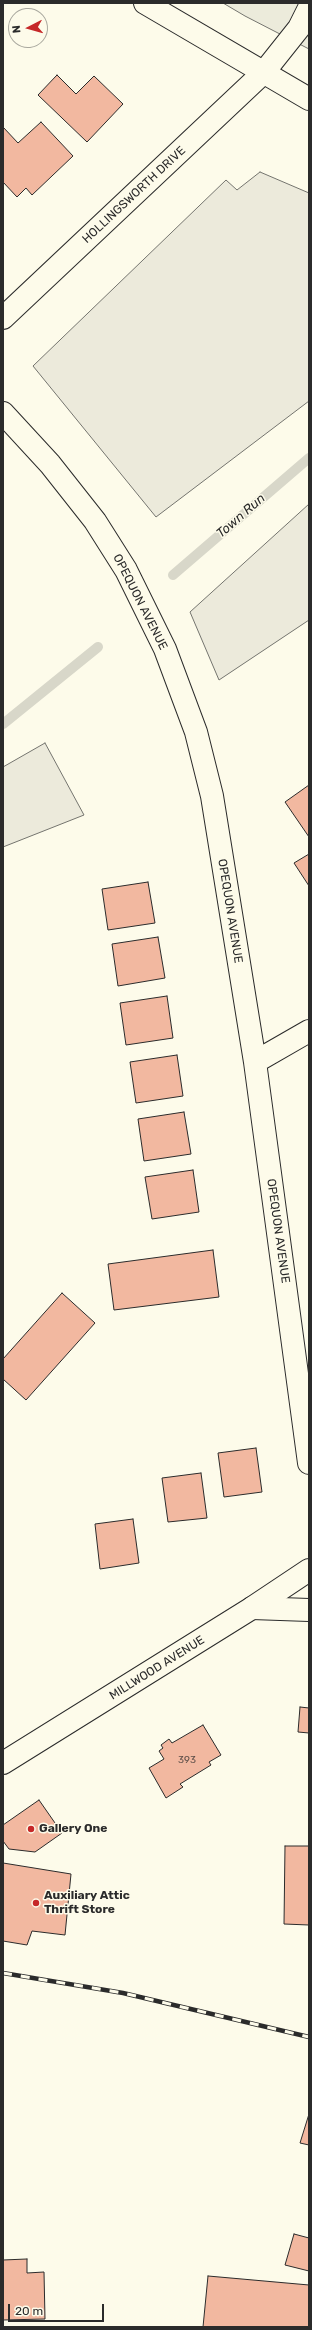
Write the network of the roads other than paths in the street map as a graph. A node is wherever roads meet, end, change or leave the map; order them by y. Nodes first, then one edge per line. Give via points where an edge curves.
1 (145, 3) edge
2 (309, 8) edge
3 (264, 72) junction
4 (309, 99) edge
5 (3, 318) edge
6 (3, 413) edge
7 (309, 1031) edge
8 (255, 1062) junction
9 (309, 1463) edge
10 (309, 1570) edge
11 (252, 1608) junction
12 (309, 1610) edge
13 (3, 1763) edge

1 - 3 street
2 - 3 street, HOLLINGSWORTH DRIVE via 298,28
3 - 4 street
3 - 5 street, HOLLINGSWORTH DRIVE
6 - 8 street, OPEQUON AVENUE via 50,464 95,521 126,570 165,649 196,732 212,796
7 - 8 street
8 - 9 street, OPEQUON AVENUE
10 - 11 street, MILLWOOD AVENUE
11 - 12 street
11 - 13 street, MILLWOOD AVENUE

